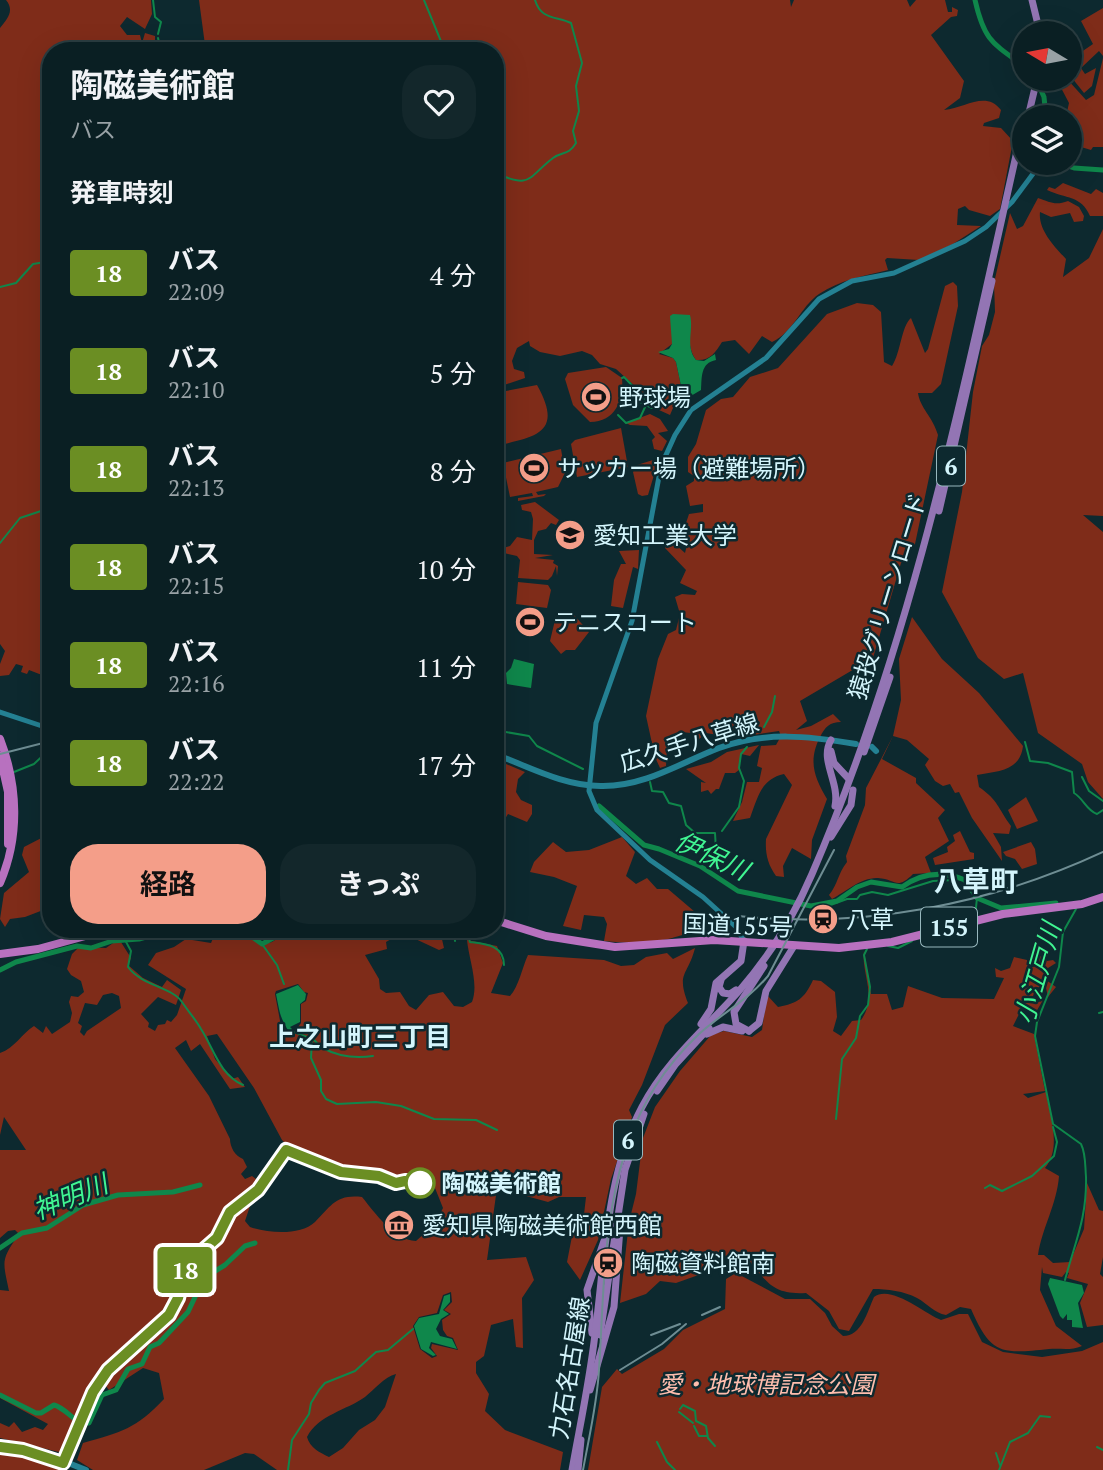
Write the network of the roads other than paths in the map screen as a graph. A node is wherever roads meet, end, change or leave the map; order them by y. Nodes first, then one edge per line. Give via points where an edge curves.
1 (1034, 0) edge
2 (1039, 21) edge
3 (1012, 174) edge
4 (1016, 175) edge
5 (1032, 175) edge
6 (0, 712) edge
7 (42, 726) edge
8 (0, 739) edge
9 (831, 740) junction
10 (856, 744) dead end
11 (0, 756) edge
12 (504, 757) edge
13 (8, 774) junction
14 (848, 778) dead end
15 (589, 785) junction
16 (853, 790) dead end
17 (831, 837) junction
18 (818, 857) junction
19 (0, 870) edge
20 (813, 875) junction
21 (0, 883) edge
22 (1103, 897) edge
23 (504, 923) edge
24 (77, 938) edge
25 (744, 941) junction
26 (794, 946) junction
27 (772, 953) junction
28 (0, 954) edge
29 (727, 975) junction
30 (743, 986) junction
31 (721, 1012) junction
32 (750, 1031) junction
33 (699, 1039) junction
34 (671, 1063) junction
35 (631, 1148) junction
36 (609, 1227) junction
37 (604, 1289) junction
38 (587, 1290) junction
39 (616, 1294) junction
40 (603, 1298) junction
41 (590, 1390) junction
42 (580, 1424) junction
43 (0, 1445) edge
44 (62, 1466) edge
45 (77, 1470) edge
46 (86, 1470) edge
47 (574, 1470) edge

1 - 2 main road
3 - 18 main road, 猿投グリーンロード / 6 via 916,576 859,754
4 - 17 main road, 猿投グリーンロード / 6 via 928,553 883,699
5 - 15 street via 986,227 965,241 894,273 852,281 831,291 766,358 691,410 671,443 656,484 632,621 596,723
6 - 7 street
8 - 13 highway
9 - 10 main road, 広久手八草線
9 - 14 main road via 832,759
9 - 15 main road, 広久手八草線 via 760,737 719,748 639,781
9 - 18 main road via 827,761 836,799
11 - 13 highway
12 - 15 main road, 広久手八草線
13 - 19 highway via 8,836
13 - 21 highway via 15,791 13,840
15 - 25 street via 597,810 650,860 703,897 736,927
16 - 17 main road via 851,805
17 - 20 main road, 猿投グリーンロード / 6
18 - 20 main road, 猿投グリーンロード / 6
20 - 27 main road, 猿投グリーンロード / 6
22 - 26 highway, 国道155号 / 155 via 1003,914 888,943
23 - 25 highway, 国道155号 / 155 via 546,936 615,947
24 - 28 highway
25 - 26 highway, 国道155号 / 155
25 - 29 main road, 6 via 741,961
26 - 32 main road via 766,991 759,1023
27 - 30 main road, 猿投グリーンロード / 6
27 - 31 main road, 猿投グリーンロード / 6
27 - 32 main road via 734,1012 736,1024
29 - 30 main road via 719,984 723,993
29 - 34 main road, 6 via 715,986 708,1015
30 - 31 main road, 猿投グリーンロード / 6
31 - 33 main road, 力石名古屋線 / 6
31 - 34 main road, 力石名古屋線 / 6
32 - 33 main road via 723,1027
33 - 35 main road, 力石名古屋線 / 6 via 660,1085
34 - 36 main road, 力石名古屋線 / 6 via 630,1134
35 - 37 main road, 力石名古屋線 / 6
35 - 39 main road, 6 via 622,1200
36 - 37 main road, 力石名古屋線 / 6
36 - 38 main road, 6
37 - 40 main road, 力石名古屋線 / 6
38 - 39 main road
38 - 42 main road, 6 via 592,1338
39 - 41 main road, 6
40 - 41 main road, 力石名古屋線 / 6
40 - 42 main road, 力石名古屋線 / 6
41 - 47 main road, 力石名古屋線 / 6
42 - 47 main road, 力石名古屋線 / 6
43 - 44 main road
43 - 46 main road via 43,1453
44 - 45 main road

